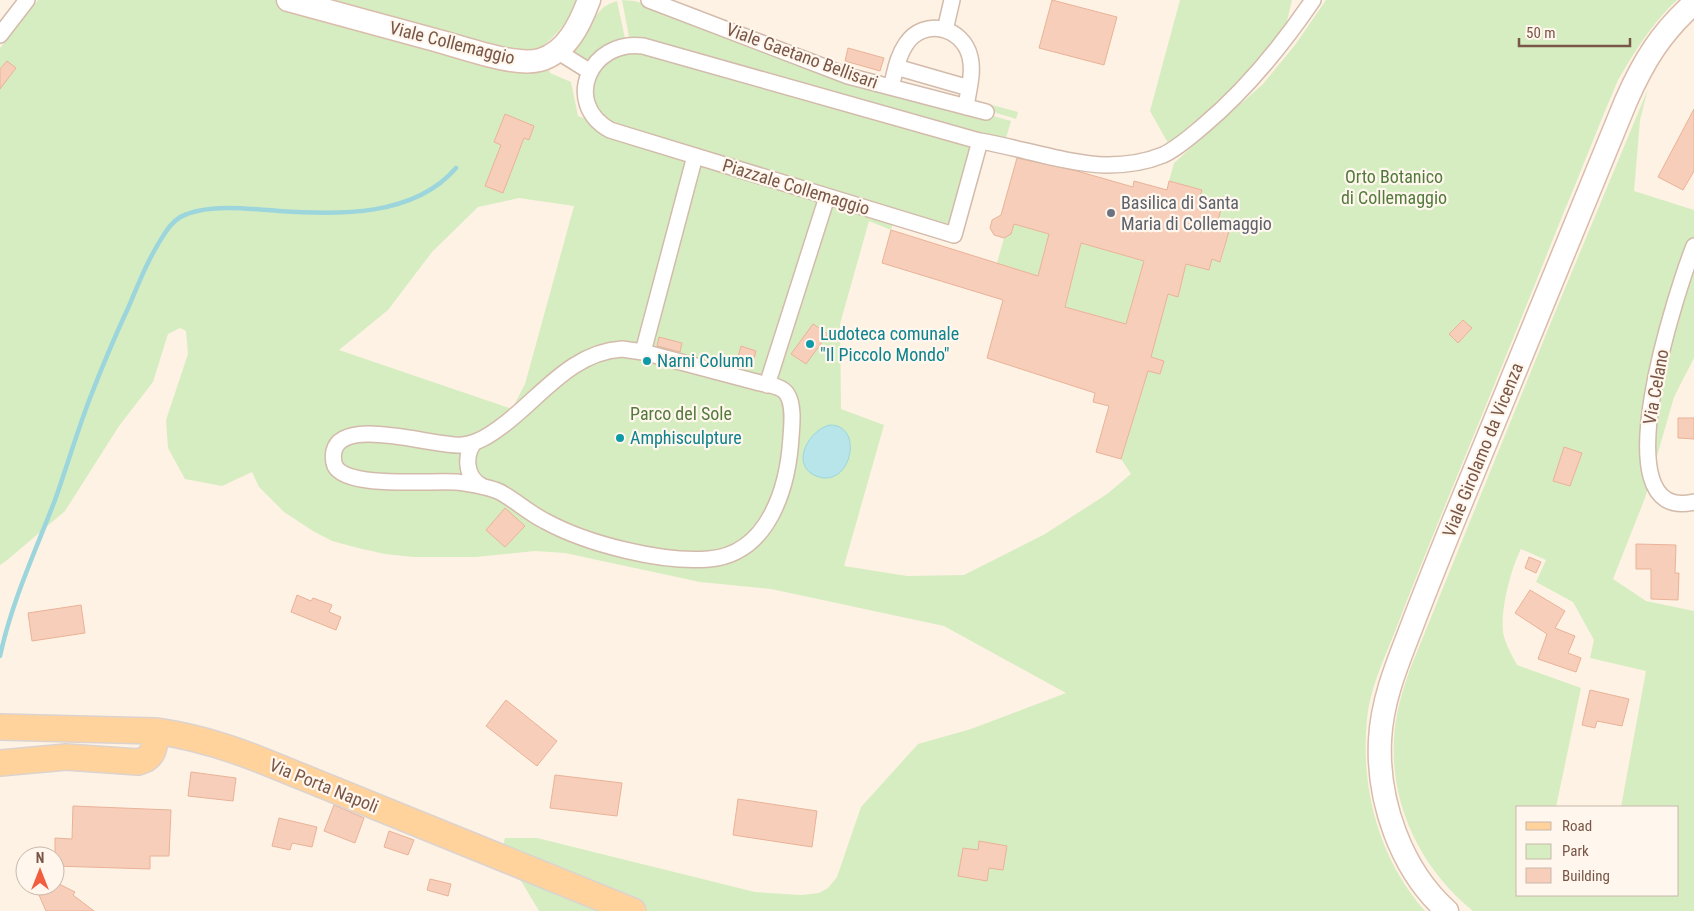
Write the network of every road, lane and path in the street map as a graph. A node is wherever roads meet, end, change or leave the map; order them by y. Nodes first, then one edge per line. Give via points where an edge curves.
1 (27, 0) edge
2 (288, 0) edge
3 (589, 0) edge
4 (650, 0) edge
5 (952, 0) edge
6 (1299, 0) edge
7 (1313, 0) edge
8 (1694, 3) edge
9 (944, 30) junction
10 (1290, 34) junction
11 (0, 35) edge
12 (557, 51) junction
13 (896, 67) junction
14 (589, 71) junction
15 (891, 88) junction
16 (969, 88) junction
17 (966, 107) junction
18 (986, 112) dead end
19 (980, 141) junction
20 (695, 156) junction
21 (827, 197) junction
22 (1694, 246) edge
23 (642, 352) junction
24 (768, 385) junction
25 (468, 450) junction
26 (449, 482) junction
27 (482, 486) junction
28 (1694, 502) edge
29 (0, 728) edge
30 (155, 731) junction
31 (0, 763) edge
32 (633, 911) edge
33 (1447, 911) edge

1 - 11 street
2 - 12 main road, Viale Collemaggio via 514,60 537,60
3 - 12 main road, Viale Collemaggio via 572,35
4 - 15 street, Viale Gaetano Bellisari via 837,72
5 - 9 street
6 - 10 street
7 - 10 street
8 - 33 main road, Viale Girolamo da Vicenza via 1659,39 1626,101 1424,594 1385,700 1380,766 1389,815 1418,876
9 - 13 street via 924,30 913,36 903,49
9 - 16 street via 958,36 968,52 972,66
10 - 19 street via 1220,112 1163,155 1133,163 1101,165
12 - 14 street
13 - 15 street
13 - 16 street
14 - 19 street via 602,56 616,48 642,46
14 - 20 street, Piazzale Collemaggio via 587,98 592,112 604,127
15 - 17 street, Viale Gaetano Bellisari
16 - 17 street
17 - 18 street, Viale Gaetano Bellisari
19 - 21 street, Piazzale Collemaggio via 954,235
20 - 21 street, Piazzale Collemaggio
20 - 23 street
21 - 24 street
22 - 28 street, Via Celano via 1658,368 1648,440 1651,478 1660,494 1677,503
23 - 24 street
23 - 25 street via 612,350 586,358 565,371 518,414
24 - 27 street via 785,391 790,403 792,430 787,473 763,528 750,543 730,554 686,559 602,543 557,528 502,493
25 - 26 street via 461,474
25 - 26 street via 398,436 358,435 339,442 334,452 337,469 349,477 371,481
25 - 27 street via 471,476
26 - 27 street
29 - 30 main road, Via Porta Napoli
30 - 31 main road via 154,751 138,762 66,757
30 - 32 main road, Via Porta Napoli via 194,737 238,751

